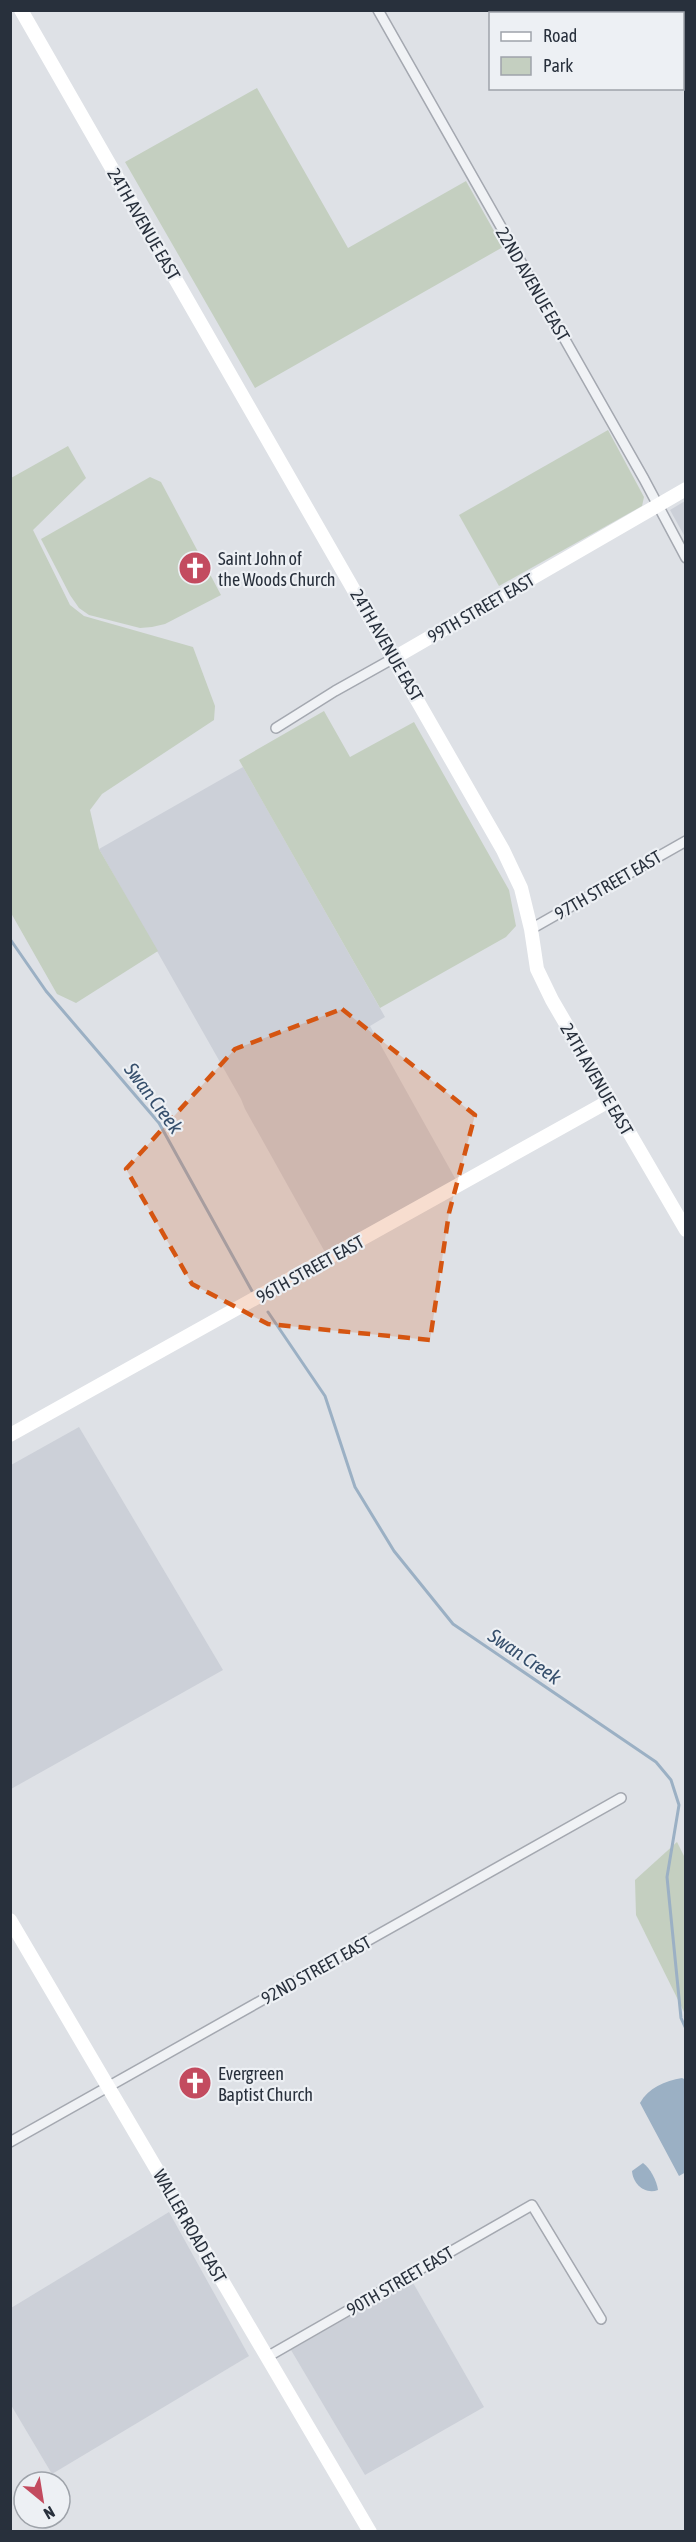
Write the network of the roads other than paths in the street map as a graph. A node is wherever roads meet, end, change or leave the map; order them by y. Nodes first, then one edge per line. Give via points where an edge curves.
1 (21, 10) edge
2 (378, 10) edge
3 (686, 489) edge
4 (656, 506) junction
5 (686, 558) edge
6 (394, 658) junction
7 (276, 728) dead end
8 (686, 841) edge
9 (531, 929) junction
10 (609, 1101) junction
11 (686, 1230) edge
12 (10, 1435) edge
13 (621, 1798) dead end
14 (10, 1920) edge
15 (108, 2086) junction
16 (10, 2142) edge
17 (601, 2319) dead end
18 (267, 2356) junction
19 (370, 2532) edge

1 - 6 street, 24TH AVENUE EAST
2 - 4 street, 22ND AVENUE EAST
3 - 4 street, 99TH STREET EAST
4 - 5 street, 22ND AVENUE EAST
4 - 6 street, 99TH STREET EAST
6 - 7 street, 99TH STREET EAST
6 - 9 street, 24TH AVENUE EAST via 511,867 521,888
8 - 9 street, 97TH STREET EAST
9 - 10 street, 24TH AVENUE EAST via 537,969
10 - 11 street, 24TH AVENUE EAST
10 - 12 street, 96TH STREET EAST
13 - 15 street, 92ND STREET EAST
14 - 15 street, WALLER ROAD EAST
15 - 16 street, 92ND STREET EAST
15 - 18 street, WALLER ROAD EAST
17 - 18 street, 90TH STREET EAST via 532,2205
18 - 19 street, WALLER ROAD EAST

